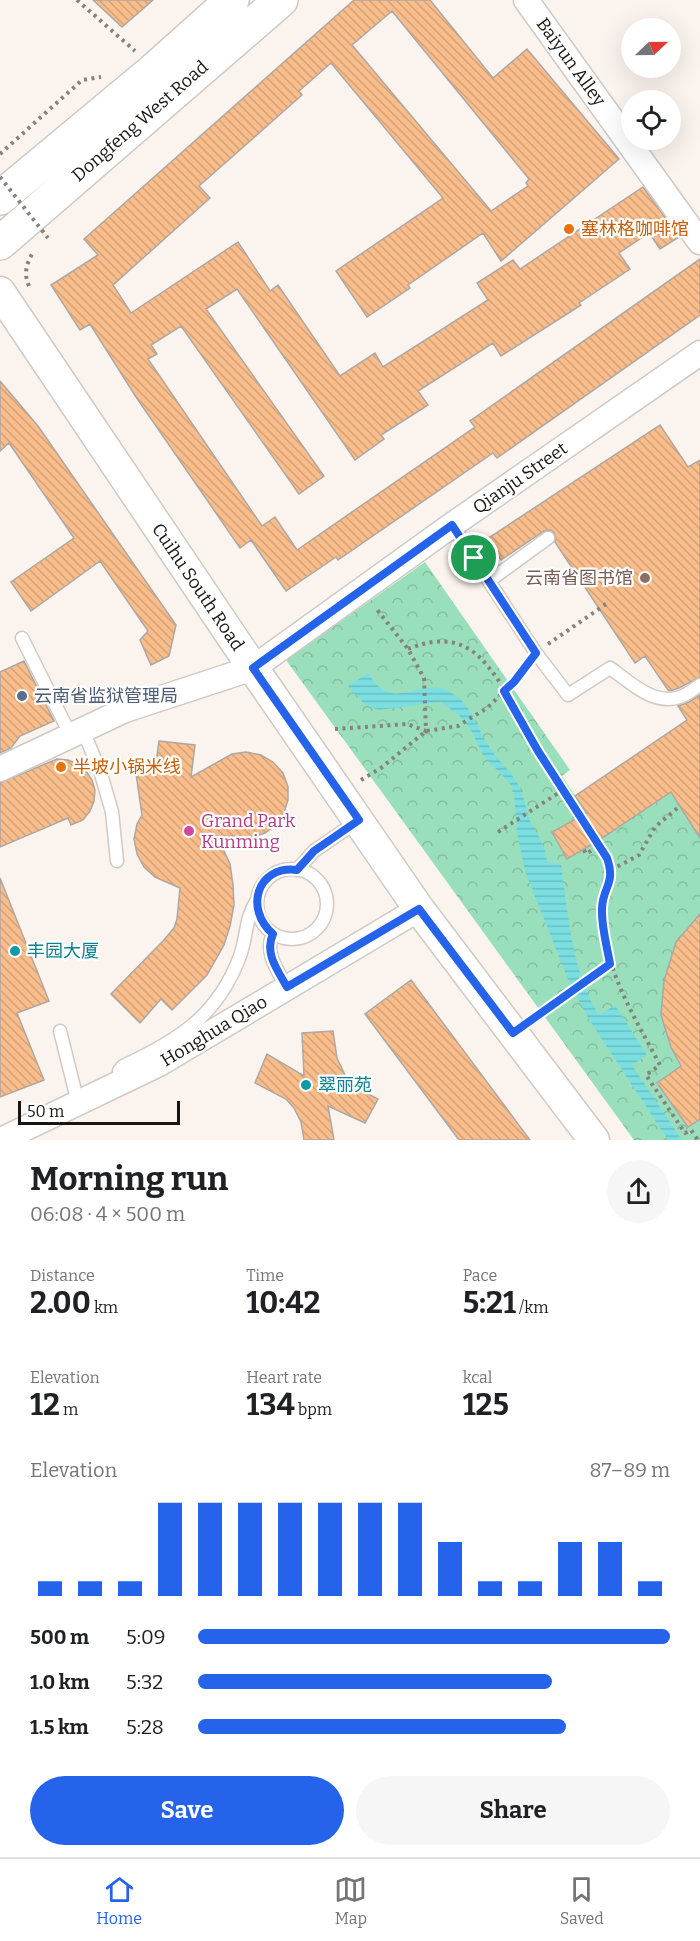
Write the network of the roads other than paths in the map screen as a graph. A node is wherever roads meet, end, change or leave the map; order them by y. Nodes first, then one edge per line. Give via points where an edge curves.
1 (232, 0) edge
2 (281, 0) edge
3 (526, 0) edge
4 (0, 198) edge
5 (700, 242) edge
6 (0, 243) edge
7 (0, 292) edge
8 (700, 353) edge
9 (452, 525) junction
10 (548, 538) dead end
11 (489, 581) junction
12 (22, 638) dead end
13 (253, 668) junction
14 (700, 685) edge
15 (77, 733) junction
16 (0, 769) edge
17 (359, 820) junction
18 (117, 861) dead end
19 (297, 870) junction
20 (257, 900) junction
21 (419, 909) junction
22 (273, 934) junction
23 (287, 987) junction
24 (60, 1031) dead end
25 (122, 1082) junction
26 (78, 1103) junction
27 (1, 1140) edge
28 (594, 1140) edge

1 - 4 main road, Dongfeng West Road
2 - 6 main road, Dongfeng West Road
3 - 5 street, Baiyun Alley
7 - 13 street, Cuihu South Road
8 - 9 street, Qianju Street
9 - 11 lane
9 - 13 street, Qianju Street
10 - 11 lane
11 - 14 lane via 568,695 610,668 651,697 682,697
12 - 15 lane
13 - 15 street, Qianju Street via 125,710
13 - 17 street, Cuihu South Road
15 - 16 street, Qianju Street
15 - 18 lane via 101,774 112,812
17 - 19 lane via 314,851
17 - 21 street, Cuihu South Road
19 - 20 lane via 281,870 272,875 259,890
19 - 22 lane via 310,874 323,889 327,909 324,919 302,938 282,939
20 - 22 lane via 260,920
20 - 25 lane via 246,923 239,959 207,1014 155,1051 123,1066 119,1071
21 - 23 street, Honghua Qiao
21 - 28 street, Cuihu South Road
22 - 23 lane via 270,952
23 - 25 street, Honghua Qiao
24 - 26 lane
25 - 26 street, Honghua Qiao
26 - 27 street, Honghua Qiao

